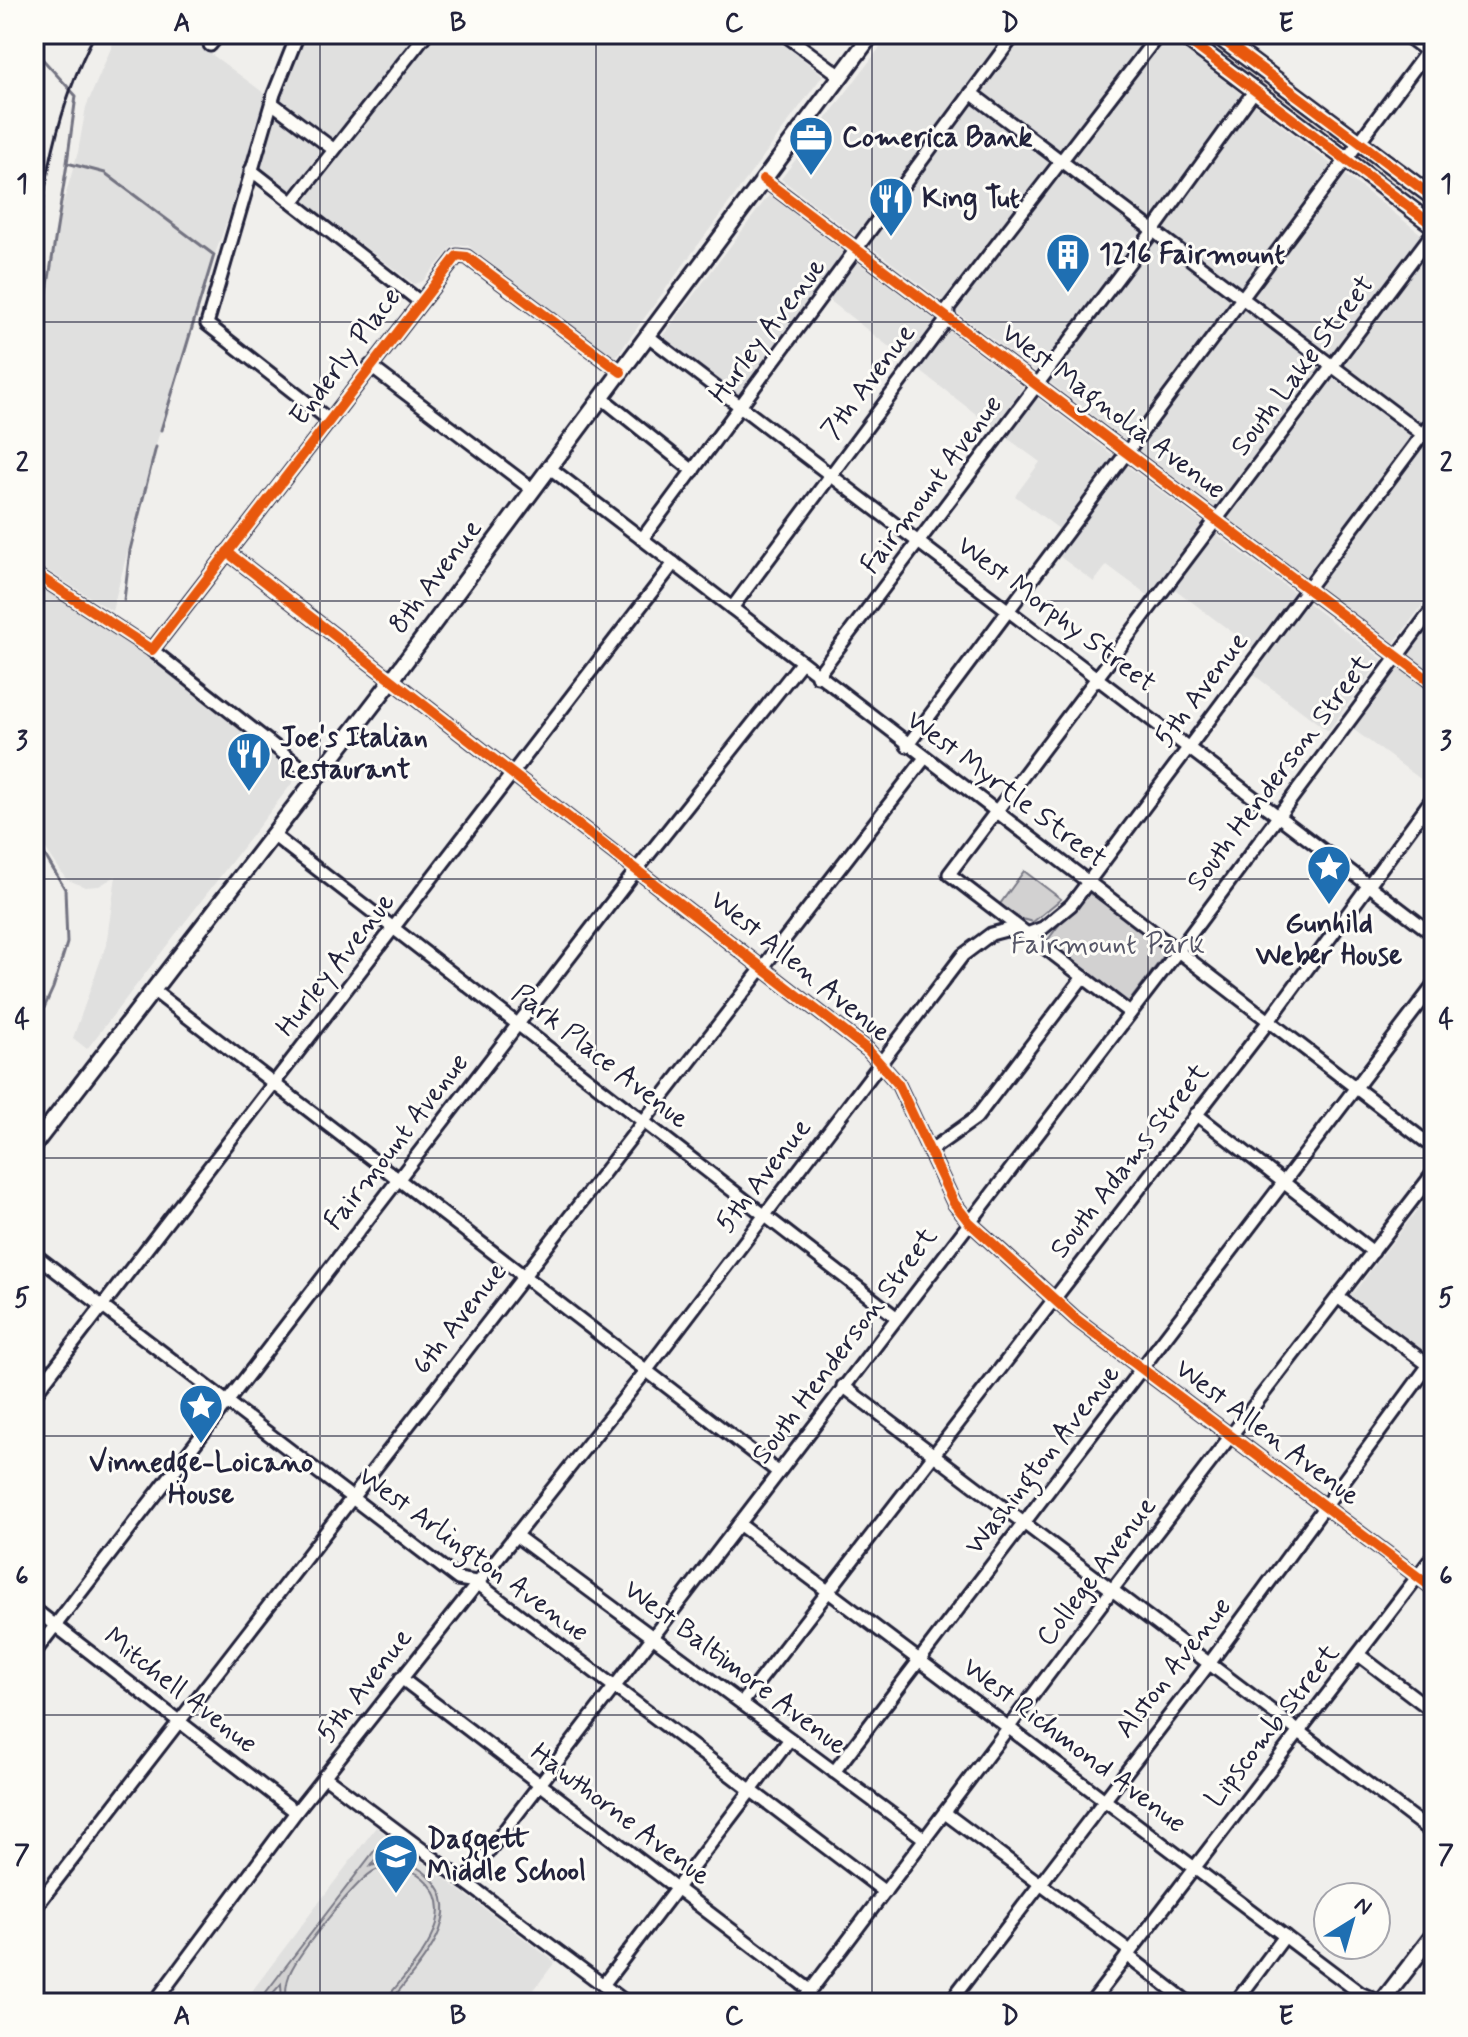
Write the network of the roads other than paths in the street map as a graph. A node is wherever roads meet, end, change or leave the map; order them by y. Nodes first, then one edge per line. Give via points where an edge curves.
1 (219, 34) edge
2 (298, 34) edge
3 (426, 34) edge
4 (784, 34) edge
5 (872, 34) edge
6 (1015, 34) edge
7 (1159, 34) edge
8 (1180, 34) edge
9 (1215, 34) edge
10 (1404, 34) edge
11 (210, 45) dead end
12 (1430, 46) edge
13 (841, 76) junction
14 (1255, 90) junction
15 (971, 93) junction
16 (272, 103) junction
17 (1359, 143) junction
18 (333, 149) junction
19 (1346, 159) junction
20 (1061, 161) junction
21 (251, 170) junction
22 (763, 179) junction
23 (1434, 198) edge
24 (293, 202) junction
25 (1434, 228) edge
26 (1153, 231) junction
27 (856, 249) junction
28 (1243, 298) junction
29 (419, 301) junction
30 (948, 318) junction
31 (648, 336) junction
32 (370, 366) junction
33 (1332, 366) junction
34 (621, 372) junction
35 (1037, 385) junction
36 (602, 398) junction
37 (741, 406) junction
38 (1434, 419) edge
39 (329, 420) junction
40 (1422, 434) junction
41 (1434, 443) edge
42 (1126, 452) junction
43 (550, 468) junction
44 (693, 471) junction
45 (830, 474) junction
46 (533, 490) junction
47 (1217, 520) junction
48 (642, 539) junction
49 (919, 541) junction
50 (227, 552) junction
51 (674, 563) junction
52 (34, 573) edge
53 (40, 582) edge
54 (1307, 588) junction
55 (1434, 607) edge
56 (732, 608) junction
57 (1008, 609) junction
58 (152, 650) junction
59 (1397, 656) junction
60 (801, 663) junction
61 (817, 676) junction
62 (1098, 677) junction
63 (393, 678) junction
64 (1434, 684) edge
65 (907, 746) junction
66 (1189, 746) junction
67 (924, 759) junction
68 (514, 772) junction
69 (316, 779) junction
70 (1434, 796) edge
71 (996, 813) junction
72 (1278, 814) junction
73 (273, 835) junction
74 (638, 868) junction
75 (1087, 882) junction
76 (1370, 883) junction
77 (395, 929) junction
78 (1027, 934) junction
79 (1434, 935) edge
80 (1178, 951) junction
81 (764, 966) junction
82 (1083, 977) junction
83 (1434, 985) edge
84 (154, 991) junction
85 (1130, 1013) junction
86 (1269, 1021) junction
87 (518, 1024) junction
88 (881, 1064) junction
89 (275, 1084) junction
90 (1356, 1089) junction
91 (1196, 1114) junction
92 (643, 1121) junction
93 (34, 1145) edge
94 (1434, 1148) edge
95 (931, 1150) junction
96 (1434, 1172) edge
97 (398, 1179) junction
98 (1284, 1184) junction
99 (764, 1214) junction
100 (969, 1222) junction
101 (1373, 1252) junction
102 (34, 1254) edge
103 (523, 1276) junction
104 (1339, 1298) junction
105 (1053, 1300) junction
106 (102, 1307) junction
107 (896, 1317) junction
108 (1432, 1364) edge
109 (1143, 1370) junction
110 (646, 1371) junction
111 (843, 1386) junction
112 (34, 1395) edge
113 (226, 1402) junction
114 (1232, 1437) junction
115 (934, 1455) junction
116 (778, 1472) junction
117 (352, 1498) junction
118 (1326, 1508) junction
119 (739, 1524) junction
120 (1024, 1524) junction
121 (515, 1535) junction
122 (1434, 1555) edge
123 (1418, 1577) junction
124 (476, 1582) junction
125 (1434, 1589) edge
126 (1112, 1590) junction
127 (830, 1592) junction
128 (34, 1609) edge
129 (55, 1625) junction
130 (652, 1637) junction
131 (34, 1653) edge
132 (1359, 1655) junction
133 (919, 1660) junction
134 (1209, 1664) junction
135 (401, 1678) junction
136 (614, 1687) junction
137 (742, 1703) junction
138 (1434, 1712) edge
139 (179, 1722) junction
140 (1009, 1728) junction
141 (1300, 1731) junction
142 (790, 1739) junction
143 (834, 1772) junction
144 (324, 1776) junction
145 (540, 1784) junction
146 (751, 1791) junction
147 (1103, 1799) junction
148 (296, 1812) junction
149 (945, 1813) junction
150 (1434, 1834) edge
151 (925, 1839) junction
152 (1194, 1866) junction
153 (465, 1882) junction
154 (1039, 1884) junction
155 (677, 1888) junction
156 (885, 1892) junction
157 (34, 1909) edge
158 (1434, 1934) edge
159 (1285, 1936) junction
160 (1129, 1953) junction
161 (603, 1985) junction
162 (810, 1990) junction
163 (619, 2001) edge
164 (154, 2003) edge
165 (801, 2003) edge
166 (949, 2003) edge
167 (1091, 2003) edge
168 (1189, 2003) edge
169 (1235, 2003) edge
170 (1381, 2003) edge

1 - 11 street
2 - 16 street
3 - 18 street
4 - 13 street
5 - 13 main road, 8th Avenue
6 - 15 street, Hurley Avenue
7 - 20 street, 7th Avenue
8 - 14 main road
9 - 17 main road
10 - 12 street
12 - 17 street
13 - 22 main road, 8th Avenue
14 - 19 main road
14 - 26 street, Fairmount Avenue
15 - 20 street
15 - 27 street, Hurley Avenue
16 - 18 street
16 - 21 street
17 - 19 street
17 - 23 main road
18 - 24 street
19 - 25 main road
19 - 28 street
20 - 26 street
20 - 30 street, 7th Avenue via 948,308
21 - 24 street
21 - 39 street via 207,324
22 - 27 street, West Magnolia Avenue
22 - 31 main road, 8th Avenue
24 - 29 street
25 - 33 street, South Lake Street
26 - 28 street
26 - 35 street, Fairmount Avenue
27 - 30 street, West Magnolia Avenue
27 - 37 street, Hurley Avenue
28 - 33 street
28 - 42 street
29 - 32 street, Enderly Place
29 - 34 street, Enderly Place via 462,255
30 - 35 street, West Magnolia Avenue
30 - 45 street, 7th Avenue
31 - 34 main road, 8th Avenue
31 - 37 street, West Morphy Street
32 - 39 street, Enderly Place
32 - 46 street
33 - 40 street
33 - 47 street, South Lake Street
34 - 36 main road, 8th Avenue
35 - 42 street, West Magnolia Avenue
35 - 49 street, Fairmount Avenue
36 - 43 main road, 8th Avenue
36 - 44 street
37 - 44 street, Hurley Avenue
37 - 45 street, West Morphy Street
38 - 40 street, 5th Avenue
39 - 50 street, Enderly Place
40 - 41 street
40 - 54 street, 5th Avenue
42 - 47 street, West Magnolia Avenue
42 - 57 street
43 - 46 main road, 8th Avenue
43 - 48 street, West Myrtle Street
44 - 48 street, Hurley Avenue
45 - 49 street, West Morphy Street
45 - 56 street, 7th Avenue
46 - 63 main road, 8th Avenue
47 - 54 street, West Magnolia Avenue
47 - 62 street, South Lake Street
48 - 51 street, West Myrtle Street
49 - 57 street, West Morphy Street
49 - 61 street, Fairmount Avenue
50 - 58 street, Enderly Place
50 - 63 street, West Allen Avenue
51 - 56 street, West Myrtle Street
51 - 68 street, Hurley Avenue
52 - 53 street
53 - 58 street
54 - 59 street, West Magnolia Avenue
54 - 66 street, 5th Avenue
55 - 59 street, South Henderson Street
56 - 60 street, West Myrtle Street
57 - 62 street, West Morphy Street
57 - 65 street
58 - 69 street
59 - 64 street, West Magnolia Avenue
59 - 72 street, South Henderson Street
60 - 61 street, West Myrtle Street
60 - 74 street, Fairmount Avenue
61 - 65 street, West Myrtle Street
62 - 66 street, West Morphy Street
62 - 71 street, South Lake Street
63 - 68 street, West Allen Avenue
63 - 69 main road, 8th Avenue
65 - 67 street, West Myrtle Street
66 - 72 street, West Morphy Street
66 - 75 street, 5th Avenue
67 - 71 street, West Myrtle Street
67 - 81 street, 6th Avenue
68 - 74 street, West Allen Avenue
68 - 77 street, Hurley Avenue
69 - 73 main road, 8th Avenue
70 - 76 street, South Adams Street
71 - 75 street, West Myrtle Street
71 - 78 street, South Lake Street via 949,874
72 - 76 street, West Morphy Street
72 - 80 street, South Henderson Street
73 - 77 street, Park Place Avenue
73 - 84 main road, 8th Avenue
74 - 81 street, West Allen Avenue
74 - 87 street, Fairmount Avenue
75 - 78 street, 5th Avenue via 1057,918
75 - 80 street, West Myrtle Street
76 - 79 street, West Morphy Street
76 - 86 street, South Adams Street
77 - 87 street, Park Place Avenue
77 - 89 street, Hurley Avenue
78 - 82 street
78 - 88 street, 5th Avenue via 1006,930 978,941
80 - 85 street, South Henderson Street
80 - 86 street, West Myrtle Street
81 - 88 street, West Allen Avenue
81 - 92 street, 6th Avenue
82 - 85 street
82 - 95 street via 976,1118
83 - 90 street, Washington Avenue
84 - 89 street
84 - 93 main road, 8th Avenue
85 - 100 street, South Henderson Street
86 - 90 street, West Myrtle Street
86 - 91 street, South Adams Street
87 - 92 street, Park Place Avenue
87 - 97 street, Fairmount Avenue
88 - 95 street, West Allen Avenue via 898,1084
88 - 99 street, 5th Avenue
89 - 97 street
89 - 106 street, Hurley Avenue
90 - 94 street, West Myrtle Street
90 - 98 street, Washington Avenue
91 - 98 street
91 - 105 street, South Adams Street
92 - 99 street, Park Place Avenue
92 - 103 street, 6th Avenue
95 - 100 street, West Allen Avenue via 954,1203
96 - 101 street, College Avenue
97 - 103 street
97 - 113 street, Fairmount Avenue
98 - 101 street
98 - 109 street, Washington Avenue
99 - 107 street, Park Place Avenue
99 - 110 street, 5th Avenue
100 - 105 street, West Allen Avenue
100 - 107 street, South Henderson Street
101 - 104 street, College Avenue
102 - 106 street, West Arlington Avenue
103 - 110 street
103 - 117 street, 6th Avenue
104 - 108 street
104 - 114 street, College Avenue
105 - 109 street, West Allen Avenue
105 - 115 street, South Adams Street
106 - 112 street, Hurley Avenue
106 - 113 street, West Arlington Avenue
107 - 111 street, South Henderson Street
108 - 118 street, Alston Avenue
109 - 114 street, West Allen Avenue
109 - 120 street, Washington Avenue
110 - 116 street
110 - 121 street, 5th Avenue
111 - 115 street
111 - 116 street, South Henderson Street
113 - 117 street, West Arlington Avenue
113 - 129 street, Fairmount Avenue
114 - 118 street, West Allen Avenue
114 - 126 street, College Avenue
115 - 120 street
115 - 127 street, South Adams Street
116 - 119 street, South Henderson Street
117 - 124 street, West Arlington Avenue via 458,1579
117 - 139 street, 6th Avenue
118 - 123 street, West Allen Avenue
118 - 134 street, Alston Avenue
119 - 127 street, West Richmond Avenue
119 - 130 street, South Henderson Street
120 - 126 street
120 - 133 street, Washington Avenue
121 - 124 street, 5th Avenue
121 - 130 street, West Baltimore Avenue
122 - 123 street, Lipscomb Street
123 - 125 street, West Allen Avenue
123 - 132 street, Lipscomb Street
124 - 135 street, 5th Avenue
124 - 136 street, West Arlington Avenue
126 - 134 street
126 - 140 street, College Avenue
127 - 133 street, West Richmond Avenue
127 - 137 street, South Adams Street
128 - 129 street, Mitchell Avenue
129 - 131 street, Fairmount Avenue
129 - 139 street, Mitchell Avenue
130 - 136 street, South Henderson Street
130 - 137 street, West Baltimore Avenue
132 - 138 street
132 - 141 street, Lipscomb Street
133 - 140 street, West Richmond Avenue
133 - 143 street, Washington Avenue
134 - 141 street
134 - 147 street, Alston Avenue
135 - 144 street, 5th Avenue
135 - 145 street, Hawthorne Avenue
136 - 145 street, South Henderson Street
136 - 146 street, West Arlington Avenue
137 - 142 street, West Baltimore Avenue
139 - 148 street, Mitchell Avenue
139 - 157 street, 6th Avenue
140 - 147 street, West Richmond Avenue
140 - 149 street, College Avenue
141 - 150 street
141 - 152 street, Lipscomb Street
142 - 143 street, West Baltimore Avenue
142 - 146 street
143 - 151 street, West Baltimore Avenue
144 - 148 street, 5th Avenue
144 - 153 street
145 - 153 street, South Henderson Street
145 - 155 street, Hawthorne Avenue
146 - 155 street
146 - 156 street, West Arlington Avenue
147 - 152 street, West Richmond Avenue
147 - 154 street, Alston Avenue
148 - 164 street, 5th Avenue
149 - 151 street, College Avenue
149 - 154 street
151 - 156 street, College Avenue
152 - 159 street, West Richmond Avenue
152 - 160 street, Lipscomb Street
153 - 161 street
154 - 160 street
154 - 166 street, Alston Avenue
155 - 161 street
155 - 162 street, Hawthorne Avenue
156 - 162 street, College Avenue
158 - 170 main road
159 - 169 street
159 - 170 street, West Richmond Avenue
160 - 167 street, Lipscomb Street
160 - 168 street
161 - 163 street
162 - 165 street, College Avenue

